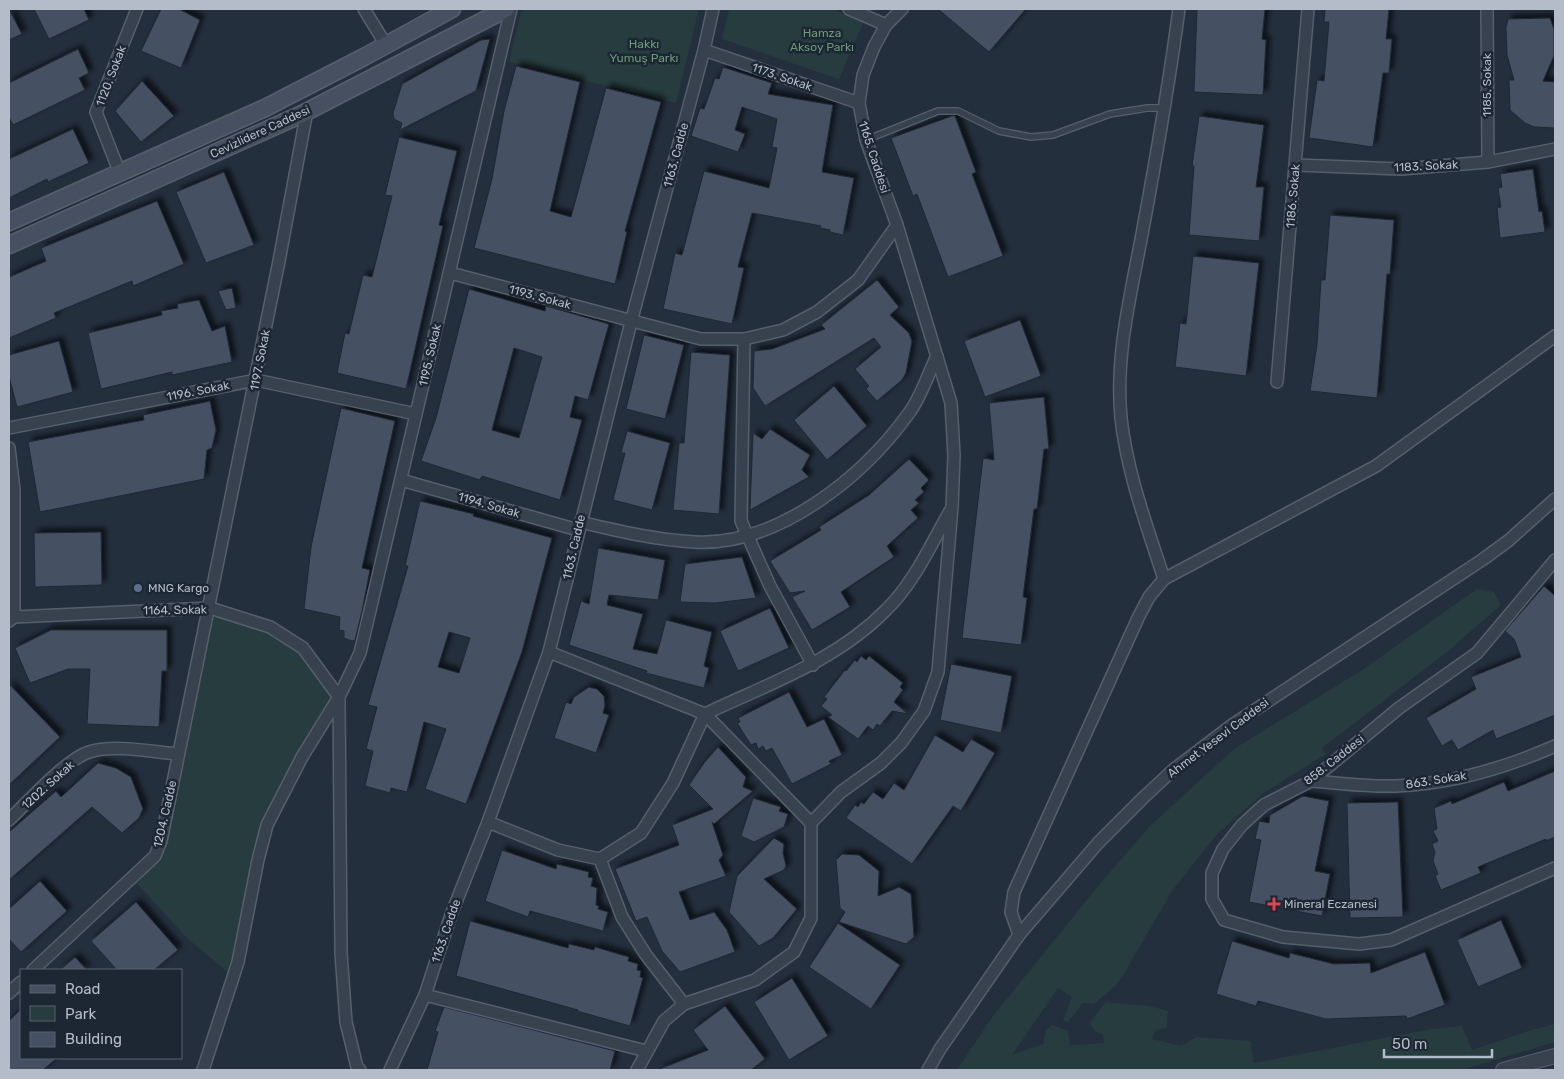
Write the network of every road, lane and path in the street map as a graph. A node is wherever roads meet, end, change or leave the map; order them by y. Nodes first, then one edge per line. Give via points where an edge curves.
1 (137, 9) edge
2 (364, 9) edge
3 (452, 9) edge
4 (506, 9) edge
5 (511, 9) edge
6 (713, 9) edge
7 (849, 9) edge
8 (902, 9) edge
9 (1179, 9) edge
10 (1308, 9) edge
11 (1487, 9) edge
12 (886, 25) junction
13 (386, 45) junction
14 (704, 50) junction
15 (311, 85) junction
16 (859, 103) junction
17 (1165, 108) junction
18 (307, 111) junction
19 (866, 140) junction
20 (1555, 148) edge
21 (1488, 162) junction
22 (1296, 165) junction
23 (119, 171) junction
24 (9, 222) edge
25 (897, 225) junction
26 (9, 245) edge
27 (450, 272) junction
28 (631, 322) junction
29 (1555, 336) edge
30 (744, 339) junction
31 (937, 356) junction
32 (256, 380) junction
33 (1277, 382) dead end
34 (416, 414) junction
35 (9, 428) edge
36 (9, 448) edge
37 (401, 480) junction
38 (1555, 499) edge
39 (952, 507) junction
40 (579, 526) junction
41 (746, 537) junction
42 (1555, 560) edge
43 (1164, 579) junction
44 (210, 608) junction
45 (11, 618) edge
46 (549, 652) junction
47 (813, 665) junction
48 (339, 697) junction
49 (705, 714) junction
50 (1555, 746) edge
51 (178, 754) junction
52 (1311, 781) junction
53 (10, 816) edge
54 (488, 822) junction
55 (811, 823) junction
56 (600, 859) junction
57 (1555, 868) edge
58 (1019, 936) junction
59 (34, 969) edge
60 (20, 983) edge
61 (9, 993) edge
62 (425, 995) junction
63 (684, 1004) junction
64 (646, 1051) junction
65 (1555, 1056) edge
66 (203, 1070) edge
67 (360, 1070) edge
68 (390, 1070) edge
69 (637, 1070) edge
70 (928, 1070) edge
71 (1503, 1070) edge

1 - 23 street, 1120. Sokak via 96,112
2 - 13 street
3 - 13 main road, Cevizlidere Caddesi
4 - 18 main road, Cevizlidere Caddesi
5 - 27 street, 1195. Sokak
6 - 14 street, 1163. Cadde
7 - 12 street
8 - 12 street, 1165. Caddesi
9 - 17 street
10 - 22 street, 1186. Sokak
11 - 21 street, 1185. Sokak
12 - 16 street, 1165. Caddesi via 868,60
13 - 15 main road, Cevizlidere Caddesi
14 - 16 street, 1173. Sokak
14 - 28 street, 1163. Cadde
15 - 18 main road
15 - 23 main road, Cevizlidere Caddesi
16 - 19 street, 1165. Caddesi
17 - 19 lane via 1110,114 1053,135 1031,137 999,131 958,111 938,111
17 - 43 street via 1124,328 1120,387 1128,462
18 - 26 main road, Cevizlidere Caddesi
18 - 32 street, 1197. Sokak
19 - 25 street, 1165. Caddesi
20 - 21 street, 1183. Sokak
21 - 22 street, 1183. Sokak via 1401,169
22 - 33 street, 1186. Sokak
23 - 24 main road, Cevizlidere Caddesi
25 - 30 street, 1193. Sokak via 858,280 817,312 783,330
25 - 31 street, 1165. Caddesi
27 - 28 street, 1193. Sokak
27 - 34 street, 1195. Sokak
28 - 30 street, 1193. Sokak via 701,339
28 - 40 street, 1163. Cadde
29 - 43 street via 1376,466
30 - 41 street via 741,521
31 - 39 street, 1165. Caddesi via 951,403
31 - 41 street, 1194. Sokak via 909,412 871,458 830,494 791,517
32 - 34 street, 1196. Sokak
32 - 35 street, 1196. Sokak
32 - 44 street, 1197. Sokak
34 - 37 street, 1195. Sokak
36 - 45 street via 14,490
37 - 40 street, 1194. Sokak
37 - 48 street, 1195. Sokak via 360,653
38 - 58 street, Ahmet Yesevi Caddesi via 1482,560 1232,725 1180,764 1121,819
39 - 47 street via 919,567 887,609 855,639
39 - 55 street, 1165. Caddesi via 938,672 924,711 901,743 841,792
40 - 41 street, 1194. Sokak via 697,542
40 - 46 street, 1163. Cadde
41 - 47 street
42 - 52 street, 858. Caddesi via 1477,654 1399,708
43 - 58 street via 1138,618 1014,892 1011,912
44 - 45 street, 1164. Sokak
44 - 48 street, 1164. Sokak via 270,627 303,648
44 - 51 street, 1204. Cadde
46 - 49 street
46 - 54 street, 1163. Cadde
47 - 49 street
48 - 66 street, 1195. Sokak via 302,756 267,825 238,962
48 - 67 street via 341,953 346,1022
49 - 55 street
49 - 56 street via 673,783 641,833
50 - 52 street, 863. Sokak via 1514,764 1443,780 1396,786
51 - 53 street, 1202. Sokak via 112,749 88,752 69,764
51 - 59 street, 1204. Cadde via 161,841 155,856
52 - 57 street, 858. Caddesi via 1264,805 1223,849 1215,862 1211,887 1212,899 1224,920 1283,936 1359,944 1391,940
54 - 56 street via 558,850
54 - 62 street, 1163. Cadde via 451,915
55 - 63 street via 811,918 794,952 755,980
56 - 63 street via 622,917 646,955
58 - 70 street, Ahmet Yesevi Caddesi
60 - 61 street
62 - 64 street
62 - 68 street, 1163. Cadde
63 - 64 street via 664,1021
64 - 69 street
65 - 71 street

